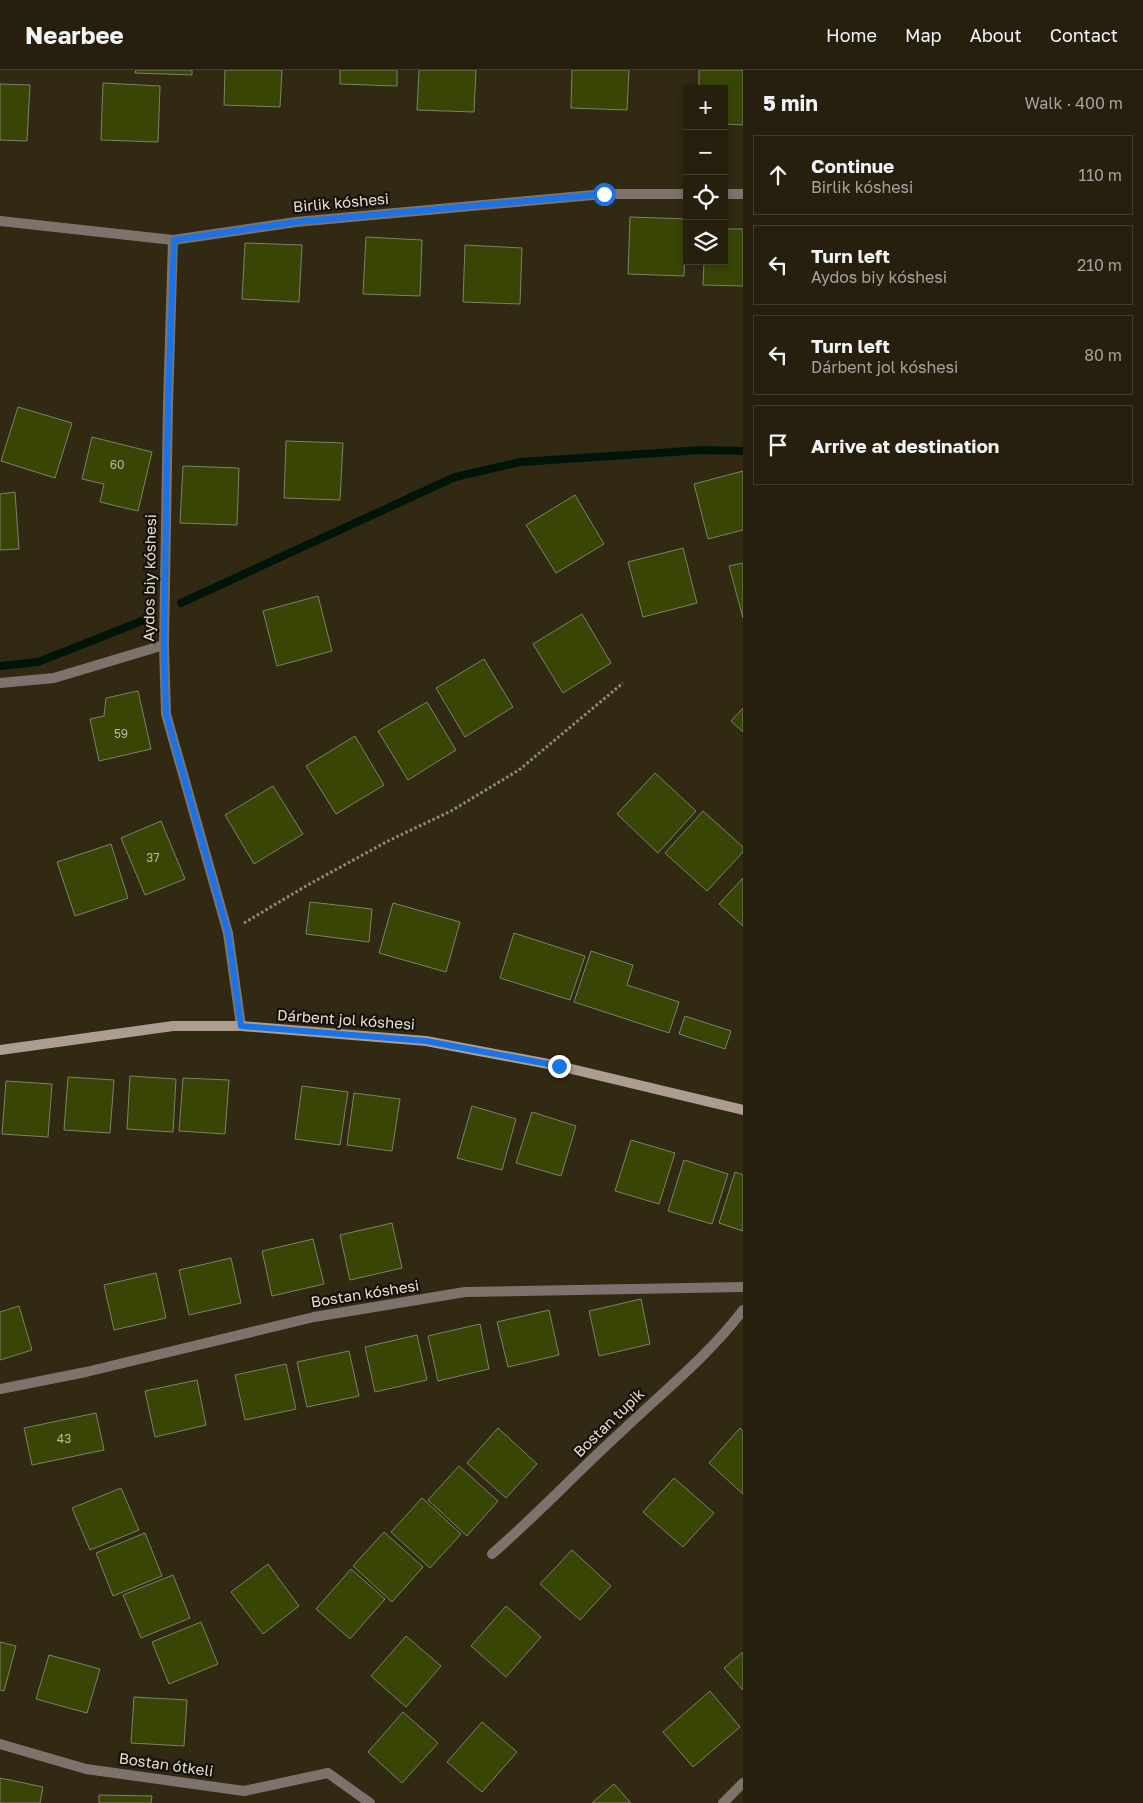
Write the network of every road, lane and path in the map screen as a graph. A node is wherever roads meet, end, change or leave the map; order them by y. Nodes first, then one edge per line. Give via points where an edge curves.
1 (683, 194) edge
2 (728, 194) edge
3 (743, 194) edge
4 (0, 221) edge
5 (174, 240) junction
6 (164, 645) junction
7 (0, 683) edge
8 (623, 683) dead end
9 (228, 933) junction
10 (241, 1026) junction
11 (0, 1050) edge
12 (743, 1110) edge
13 (743, 1287) edge
14 (743, 1310) edge
15 (0, 1389) edge
16 (492, 1554) dead end
17 (0, 1744) edge
18 (743, 1784) edge
19 (370, 1803) edge
20 (723, 1803) edge

1 - 5 street, Birlik kóshesi via 604,194 296,222
2 - 3 street
4 - 5 street, Birlik kóshesi
5 - 6 street, Aydos biy kóshesi
6 - 7 street via 54,678
6 - 9 street, Aydos biy kóshesi via 166,714
8 - 9 path via 519,770 451,811 306,886
9 - 10 street, Aydos biy kóshesi
10 - 11 main road, Dárbent jol kóshesi via 173,1026
10 - 12 main road, Dárbent jol kóshesi via 426,1041 559,1066
13 - 15 street, Bostan kóshesi via 465,1292 314,1317 86,1372
14 - 16 street, Bostan tupik via 726,1333
17 - 19 street, Bostan ótkeli via 86,1768 244,1792 328,1773
18 - 20 street

